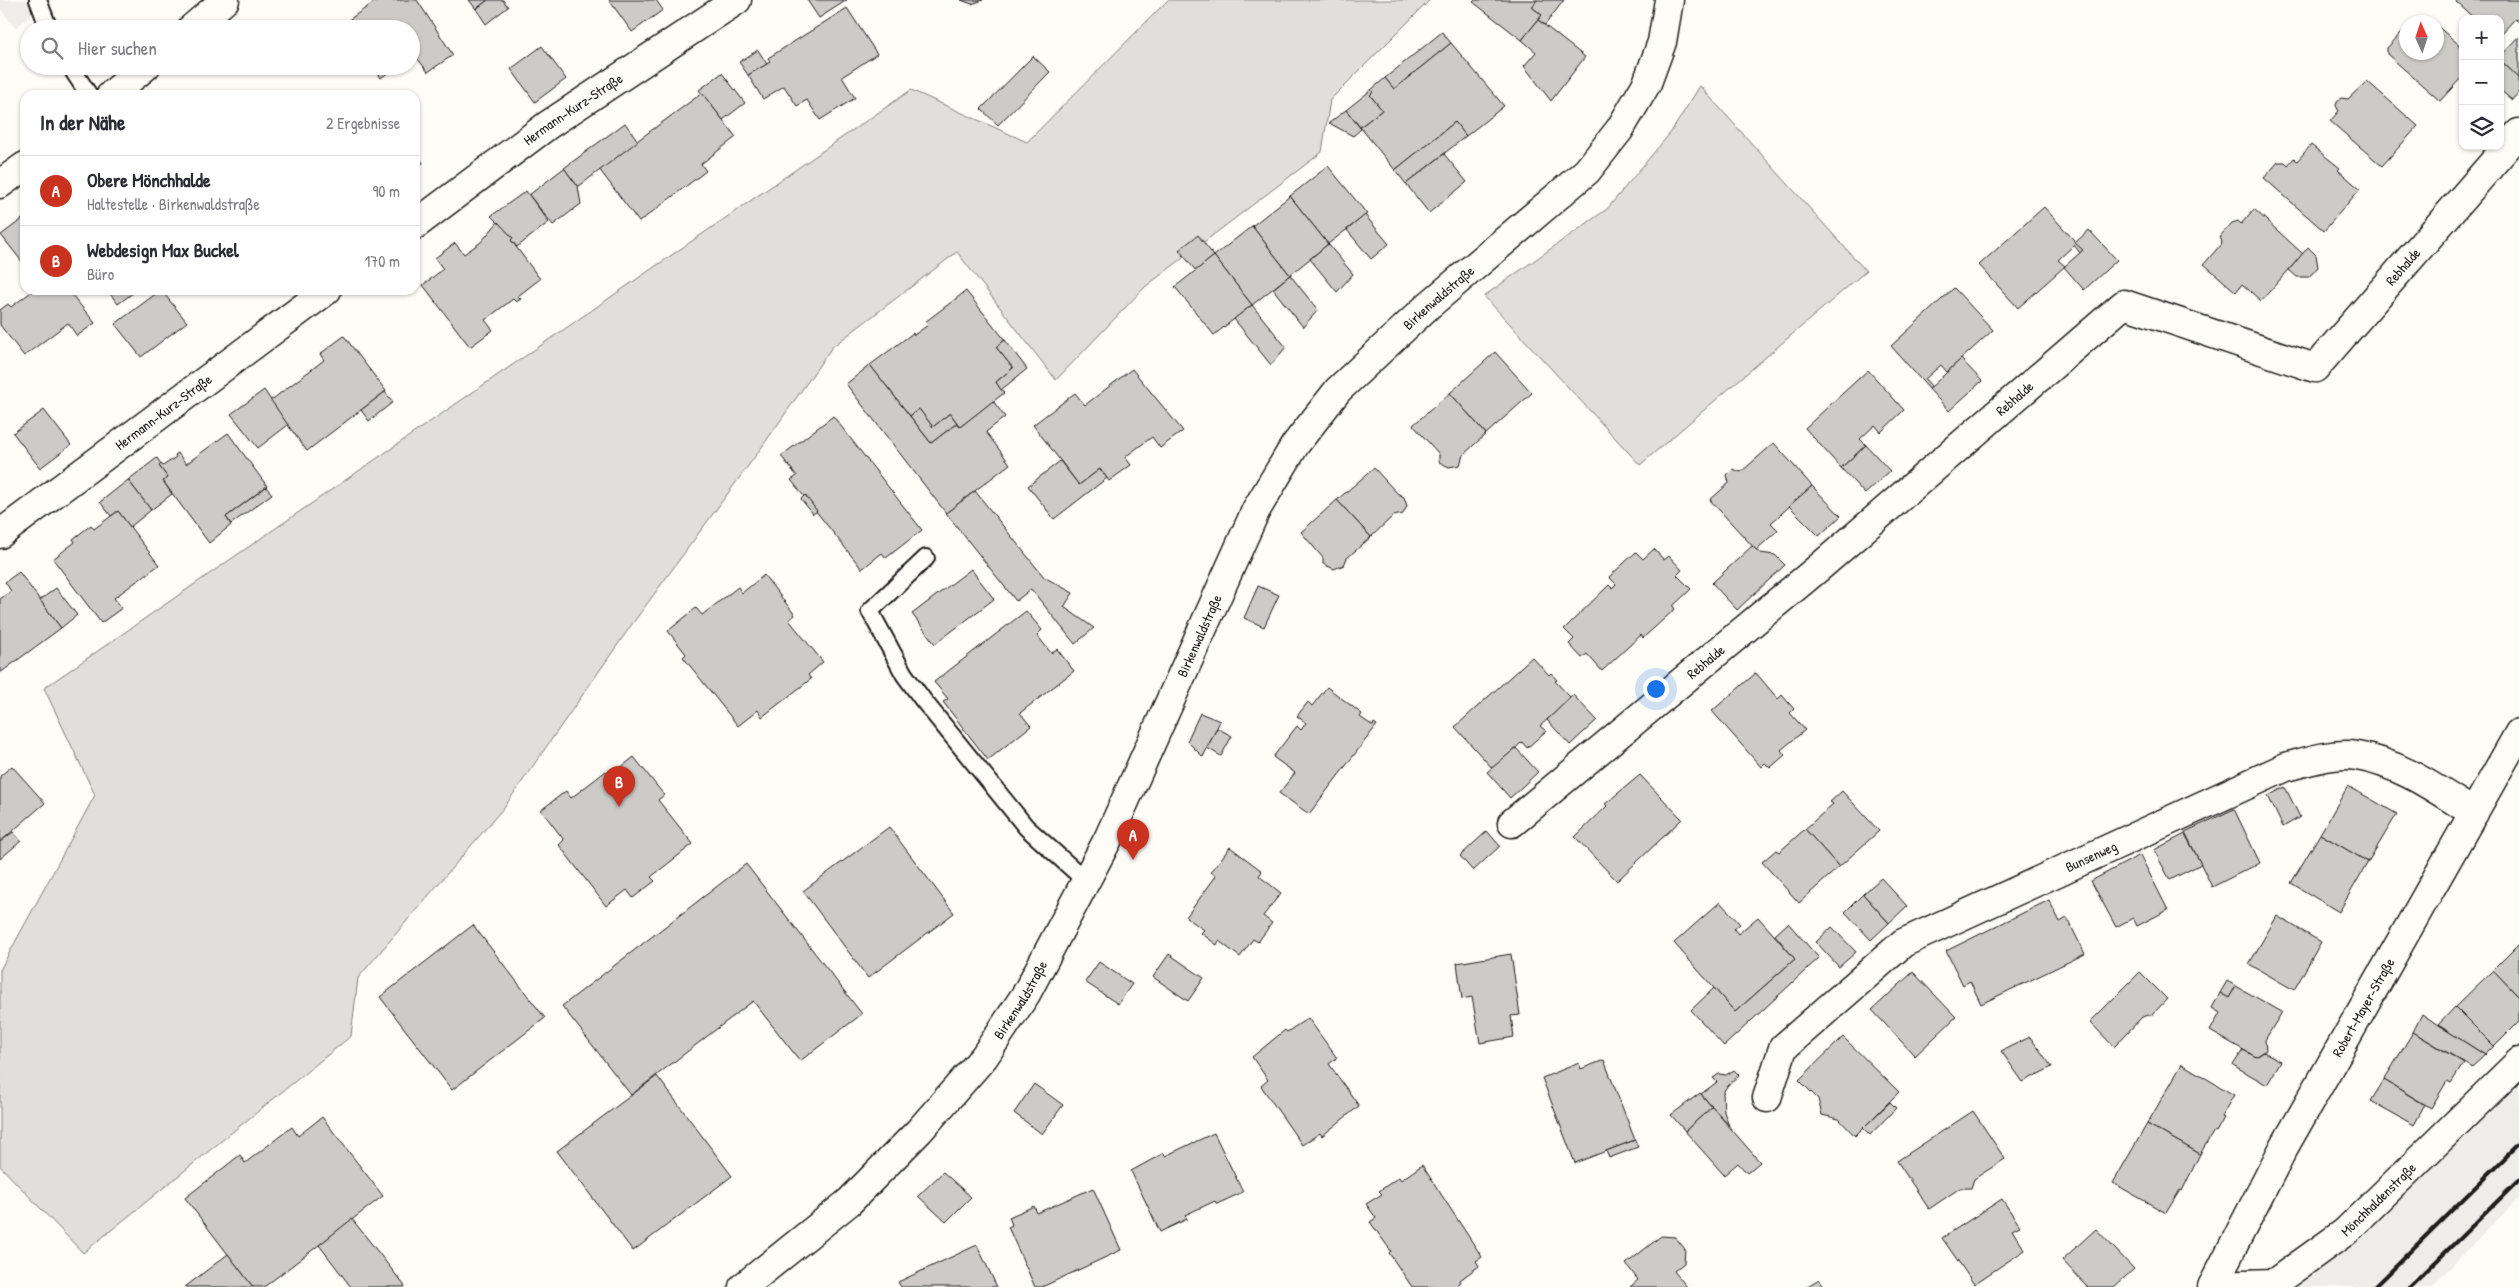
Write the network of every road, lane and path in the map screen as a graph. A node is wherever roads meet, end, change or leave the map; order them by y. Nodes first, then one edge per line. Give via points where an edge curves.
1 (38, 0) edge
2 (225, 0) edge
3 (737, 0) edge
4 (1669, 0) edge
5 (46, 20) edge
6 (202, 20) edge
7 (76, 75) edge
8 (135, 75) edge
9 (86, 90) edge
10 (117, 90) edge
11 (2519, 134) edge
12 (20, 170) edge
13 (0, 184) edge
14 (420, 221) edge
15 (321, 295) edge
16 (0, 534) edge
17 (926, 558) dead end
18 (2519, 733) edge
19 (2474, 812) junction
20 (1512, 823) dead end
21 (1086, 881) junction
22 (2519, 1062) edge
23 (1767, 1098) dead end
24 (2213, 1286) edge
25 (743, 1287) edge

1 - 5 lane
2 - 6 street
3 - 14 street, Hermann-Kurz-Straße via 548,125
4 - 21 street, Birkenwaldstraße via 1662,42 1647,83 1620,129 1587,171 1428,306 1338,390 1295,445 1256,510 1108,839
7 - 9 lane
8 - 10 street
11 - 20 street, Rebhalde via 2315,368 2124,304 1822,565
12 - 13 street
15 - 16 street, Hermann-Kurz-Straße
17 - 21 lane via 870,611 904,674 923,700 1026,827
18 - 19 street, Robert-Mayer-Straße
19 - 23 street, Bunsenweg via 2399,768 2356,755 2321,758 2286,767 1904,943 1783,1048
19 - 24 street, Robert-Mayer-Straße via 2284,1146
21 - 25 street, Birkenwaldstraße via 1026,994 984,1057 919,1131 849,1202
22 - 24 street, Mönchhaldenstraße via 2344,1232 2274,1284

